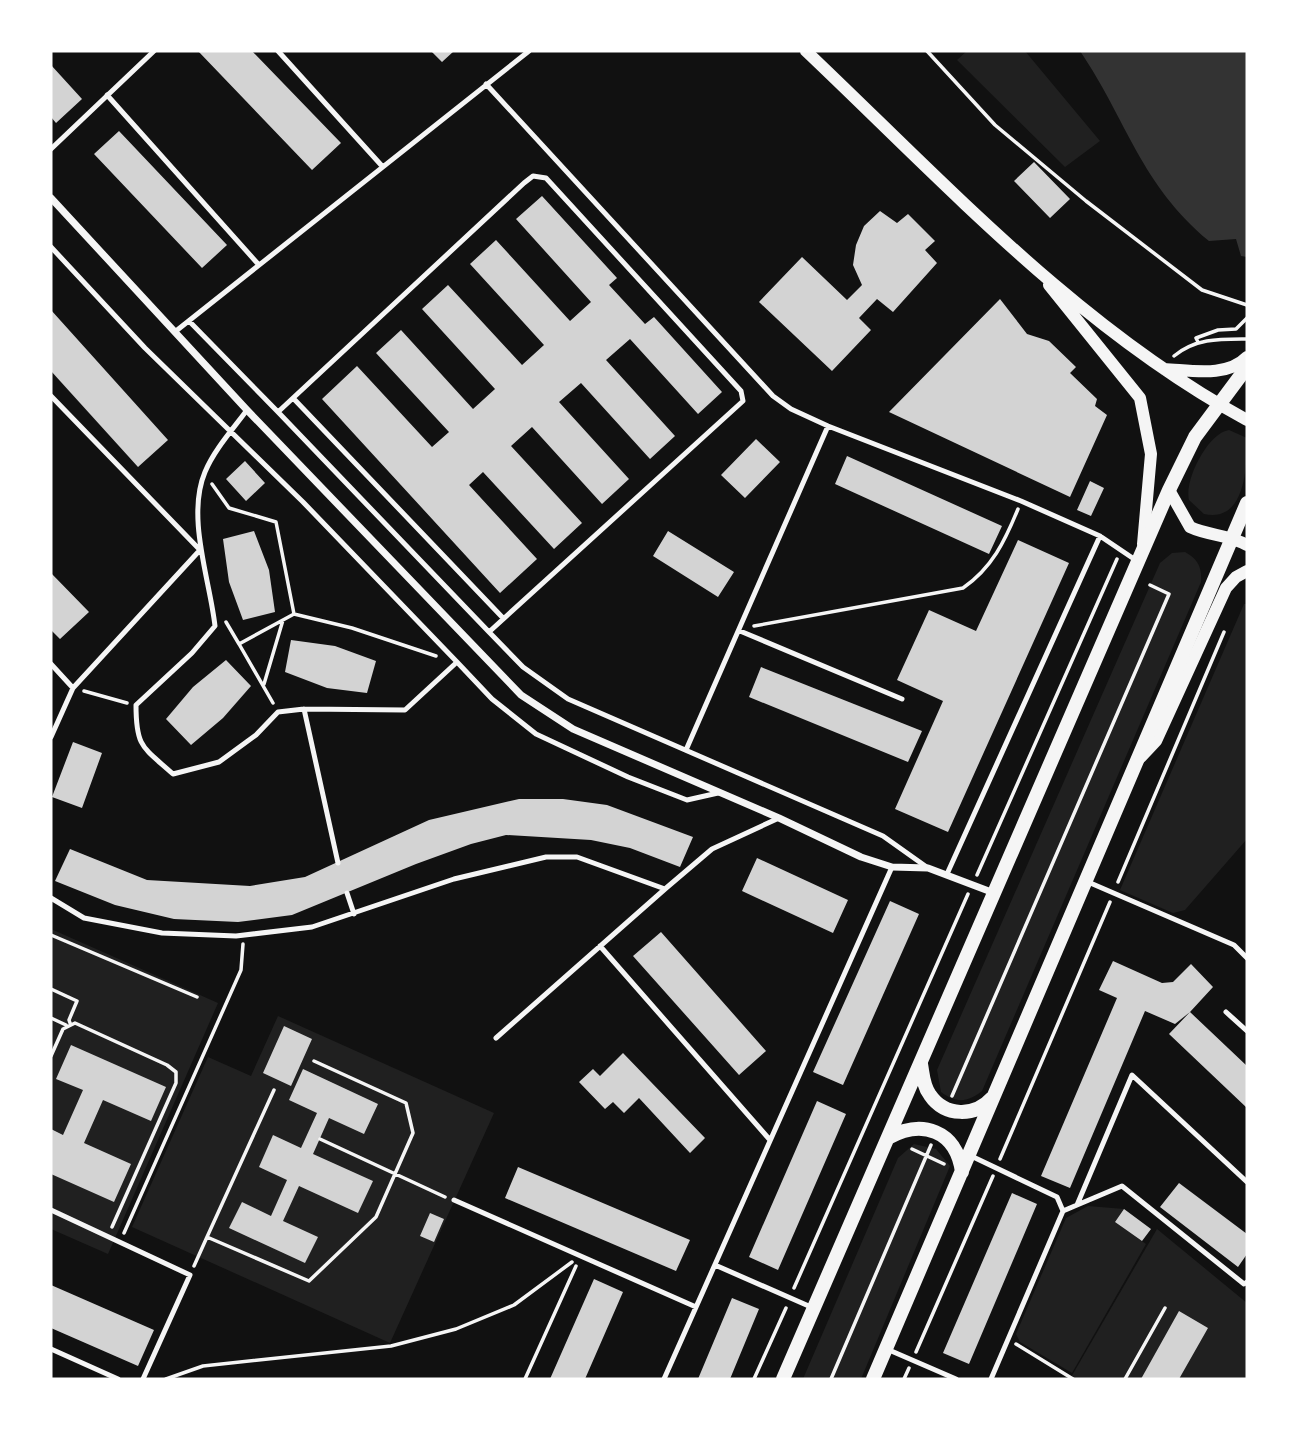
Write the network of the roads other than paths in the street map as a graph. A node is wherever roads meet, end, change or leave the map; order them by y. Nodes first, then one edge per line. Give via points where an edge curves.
1 (154, 51) edge
2 (278, 51) edge
3 (529, 51) edge
4 (806, 51) edge
5 (486, 84) junction
6 (107, 95) junction
7 (51, 149) edge
8 (382, 166) junction
9 (51, 198) edge
10 (51, 247) edge
11 (259, 265) junction
12 (1038, 271) junction
13 (189, 321) junction
14 (177, 331) junction
15 (1247, 357) edge
16 (1247, 368) edge
17 (1163, 369) junction
18 (51, 396) edge
19 (293, 398) junction
20 (1218, 406) junction
21 (247, 410) junction
22 (278, 412) junction
23 (1247, 420) edge
24 (828, 426) junction
25 (232, 431) junction
26 (1169, 490) junction
27 (1247, 503) edge
28 (1100, 536) junction
29 (1233, 537) junction
30 (1247, 545) edge
31 (200, 550) junction
32 (1140, 556) junction
33 (1247, 571) edge
34 (503, 618) junction
35 (741, 630) junction
36 (489, 632) junction
37 (457, 662) junction
38 (51, 664) edge
39 (73, 688) junction
40 (902, 699) dead end
41 (304, 709) junction
42 (51, 737) edge
43 (686, 750) junction
44 (1136, 762) junction
45 (718, 793) junction
46 (779, 818) junction
47 (338, 863) dead end
48 (892, 867) junction
49 (928, 869) junction
50 (947, 874) junction
51 (1085, 881) junction
52 (665, 889) junction
53 (995, 893) junction
54 (347, 894) dead end
55 (51, 898) edge
56 (354, 914) junction
57 (600, 946) junction
58 (1247, 958) edge
59 (1226, 1012) dead end
60 (1247, 1031) edge
61 (496, 1038) dead end
62 (921, 1062) junction
63 (994, 1096) junction
64 (888, 1138) junction
65 (770, 1140) junction
66 (969, 1155) junction
67 (962, 1172) junction
68 (1247, 1182) edge
69 (454, 1200) road end
70 (1077, 1205) junction
71 (51, 1210) edge
72 (1063, 1211) junction
73 (715, 1265) junction
74 (1247, 1282) edge
75 (696, 1307) junction
76 (814, 1308) junction
77 (51, 1349) edge
78 (886, 1349) junction
79 (118, 1379) edge
80 (143, 1379) edge
81 (664, 1379) edge
82 (783, 1379) edge
83 (873, 1379) edge
84 (956, 1379) edge
85 (991, 1379) edge

1 - 6 lane
2 - 8 lane
3 - 5 lane
4 - 12 street
5 - 8 lane
5 - 24 lane via 773,396
6 - 7 lane
6 - 11 lane
8 - 11 lane
9 - 14 street
10 - 25 lane via 145,348
11 - 13 lane
12 - 17 street
12 - 32 street via 1140,398 1151,454
13 - 14 lane
13 - 22 lane
14 - 21 street
15 - 17 street via 1228,368 1210,371
16 - 20 main road
17 - 20 street
18 - 31 lane
19 - 22 lane
19 - 34 lane
19 - 34 lane via 524,183 533,176 546,178 741,391 743,401
20 - 23 street
20 - 26 main road via 1195,437
21 - 25 lane
21 - 45 street via 521,695 573,729
22 - 36 lane
24 - 28 lane via 1021,500
24 - 35 lane
25 - 31 lane via 205,473 199,508
25 - 37 lane
26 - 29 street via 1190,527
26 - 32 main road
27 - 29 main road
28 - 32 lane
28 - 50 lane
29 - 30 street
29 - 44 main road
31 - 39 lane
31 - 41 lane via 215,626 136,705 141,745 173,774 219,762 278,712
32 - 53 main road
33 - 44 street via 1226,587 1156,741
34 - 36 lane
35 - 40 lane
35 - 43 lane
36 - 43 lane via 523,667 568,699
37 - 41 lane via 405,710
37 - 45 lane via 492,699 536,734 687,800
38 - 39 lane
39 - 42 lane
41 - 47 lane
43 - 49 lane via 883,836
44 - 51 main road
45 - 46 street
46 - 48 street
46 - 52 lane via 712,849
48 - 49 street
48 - 65 lane
49 - 50 street
50 - 53 street
51 - 58 lane via 1234,945
51 - 63 main road
52 - 56 lane via 577,857 546,857 454,879
52 - 57 lane
53 - 62 main road
54 - 56 lane
55 - 56 lane via 84,918 162,933 242,936 312,928
57 - 61 lane
57 - 65 lane
59 - 60 lane
62 - 63 main road via 930,1096 946,1109 969,1112
62 - 64 main road
63 - 66 main road
64 - 67 main road via 915,1128 936,1132 956,1152
64 - 76 main road
65 - 73 lane
66 - 67 main road
66 - 72 lane via 1057,1197
67 - 78 main road
68 - 70 lane via 1132,1075
69 - 75 lane
70 - 72 lane
70 - 74 lane via 1122,1186
71 - 80 lane via 190,1275
72 - 85 lane
73 - 75 lane
73 - 76 lane
75 - 81 lane
76 - 82 main road
77 - 79 lane
78 - 83 main road
78 - 84 lane

